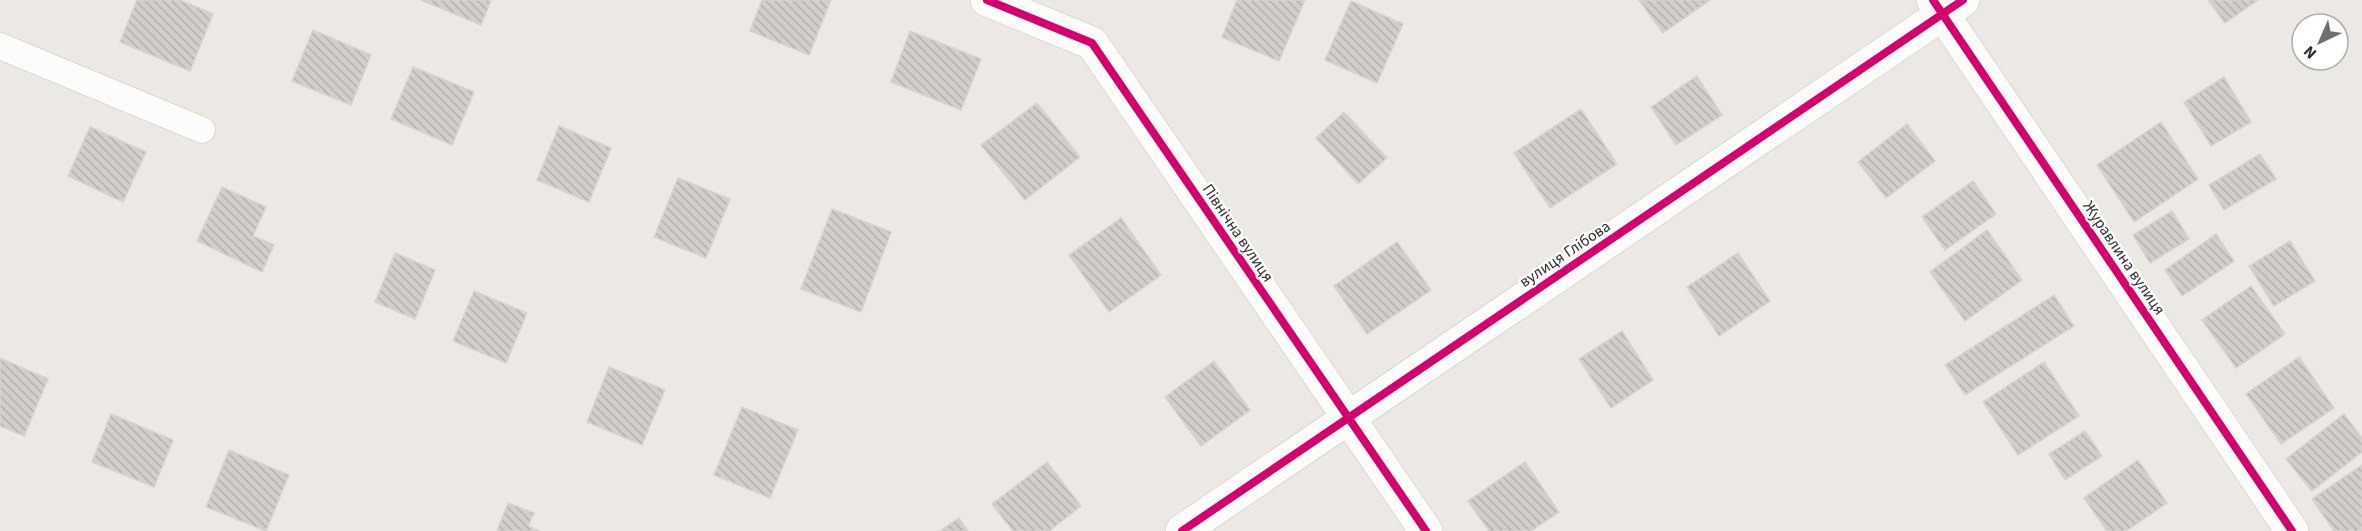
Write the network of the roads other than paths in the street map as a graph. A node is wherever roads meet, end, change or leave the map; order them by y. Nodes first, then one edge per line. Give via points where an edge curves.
1 (987, 0) edge
2 (1946, 5) edge
3 (0, 46) edge
4 (202, 130) dead end
5 (1349, 418) junction
6 (1182, 531) edge
7 (1426, 531) edge
8 (2292, 531) edge

1 - 5 street, Північна вулиця via 1092,43
2 - 5 street, вулиця Глібова
2 - 8 street, Журавлина вулиця
3 - 4 lane
5 - 6 street, вулиця Глібова
5 - 7 street, Північна вулиця

